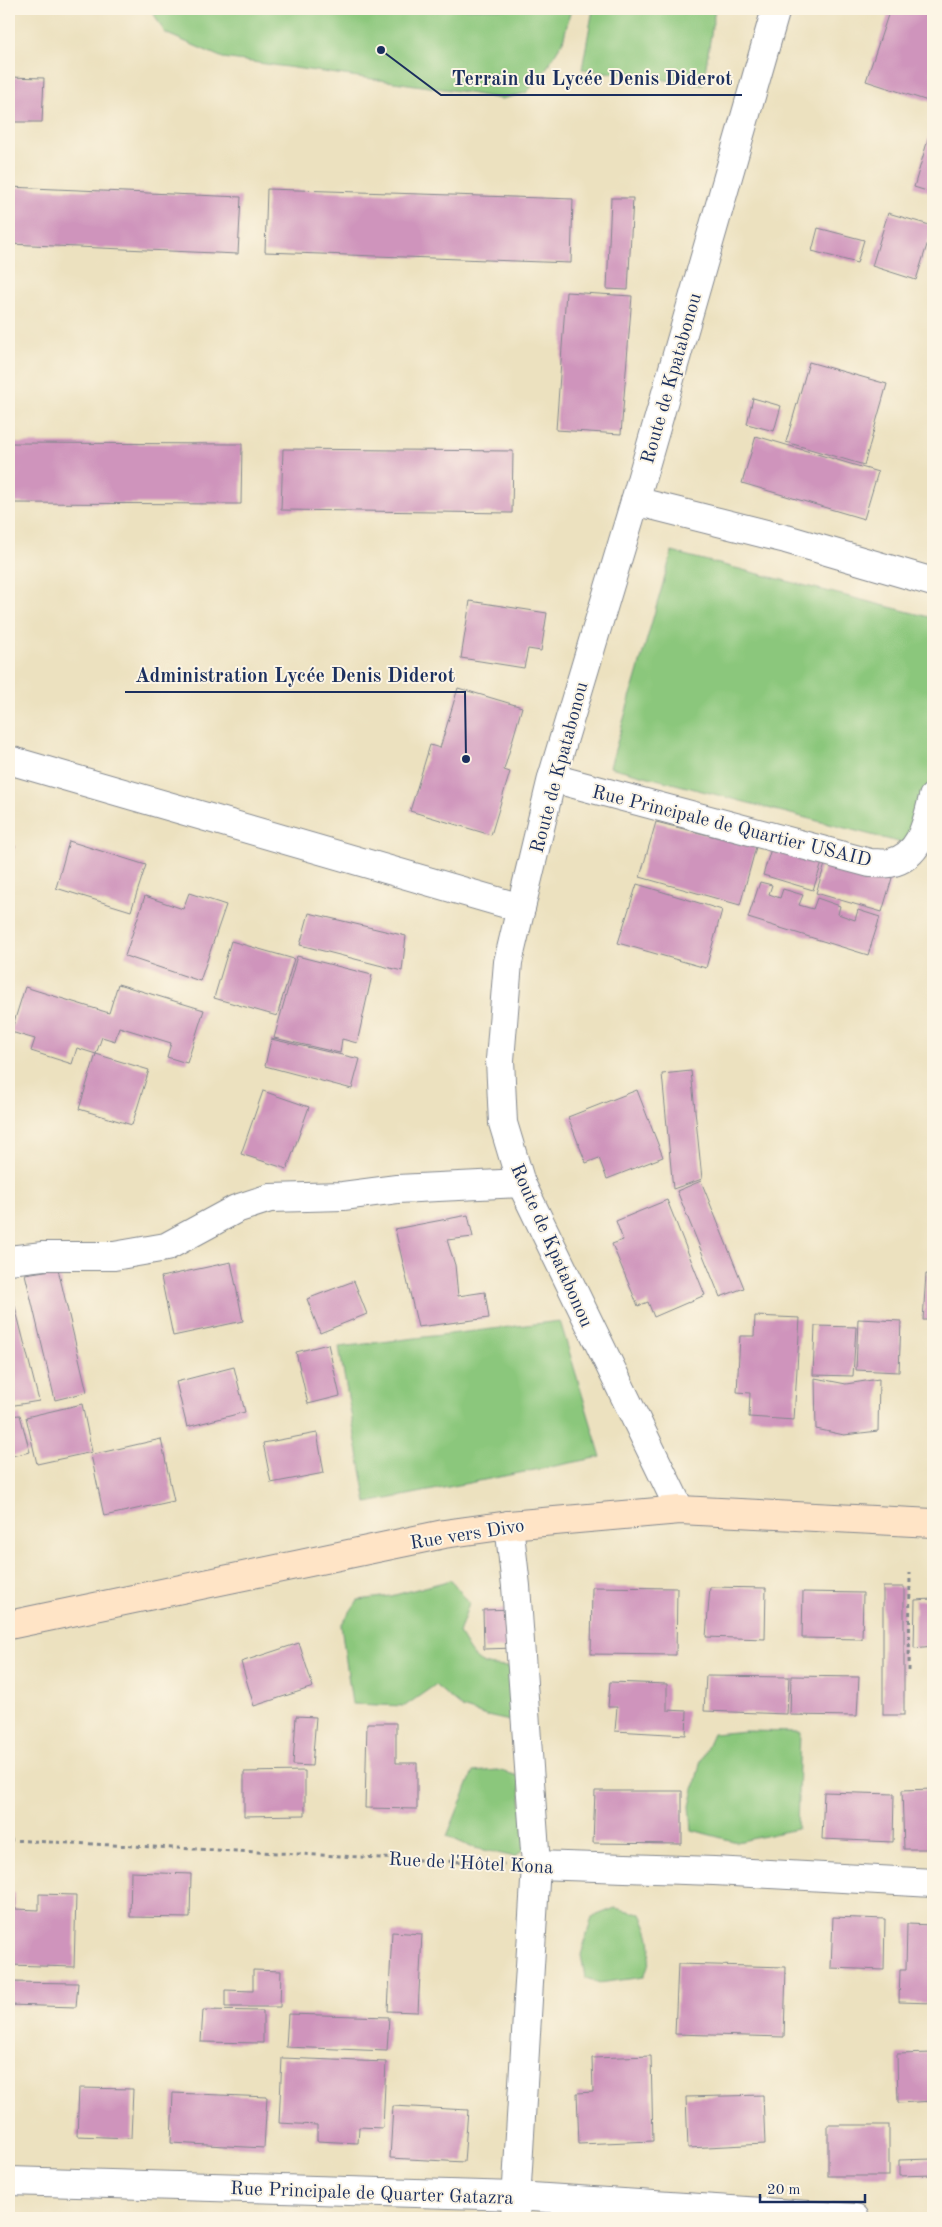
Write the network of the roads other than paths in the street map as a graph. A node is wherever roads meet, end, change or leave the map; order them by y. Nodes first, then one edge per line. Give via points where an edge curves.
1 (776, 9) edge
2 (634, 502) junction
3 (933, 582) edge
4 (9, 760) edge
5 (552, 778) junction
6 (933, 797) edge
7 (521, 908) junction
8 (521, 1183) junction
9 (9, 1260) edge
10 (680, 1510) junction
11 (933, 1523) edge
12 (509, 1525) junction
13 (9, 1626) edge
14 (536, 1865) junction
15 (933, 1883) edge
16 (9, 2181) edge
17 (516, 2207) edge
18 (855, 2218) edge

1 - 2 street, Route de Kpatabonou
2 - 3 street via 786,539
2 - 5 street, Route de Kpatabonou
4 - 7 street
5 - 6 street, Rue Principale de Quartier USAID via 870,863 891,863 906,856 922,838
5 - 7 street, Route de Kpatabonou
7 - 8 street, Route de Kpatabonou via 508,962 500,1060 502,1123
8 - 9 street via 270,1198 236,1209 166,1247 114,1256 43,1256
8 - 10 street, Route de Kpatabonou
10 - 11 main road, Rue vers Divo
10 - 12 main road, Rue vers Divo
12 - 13 main road, Rue vers Divo via 444,1534
12 - 14 street
14 - 15 street, Rue de l'Hôtel Kona
14 - 17 street
16 - 17 street, Rue Principale de Quarter Gatazra
17 - 18 street, Rue Principale de Quarter Gatazra

